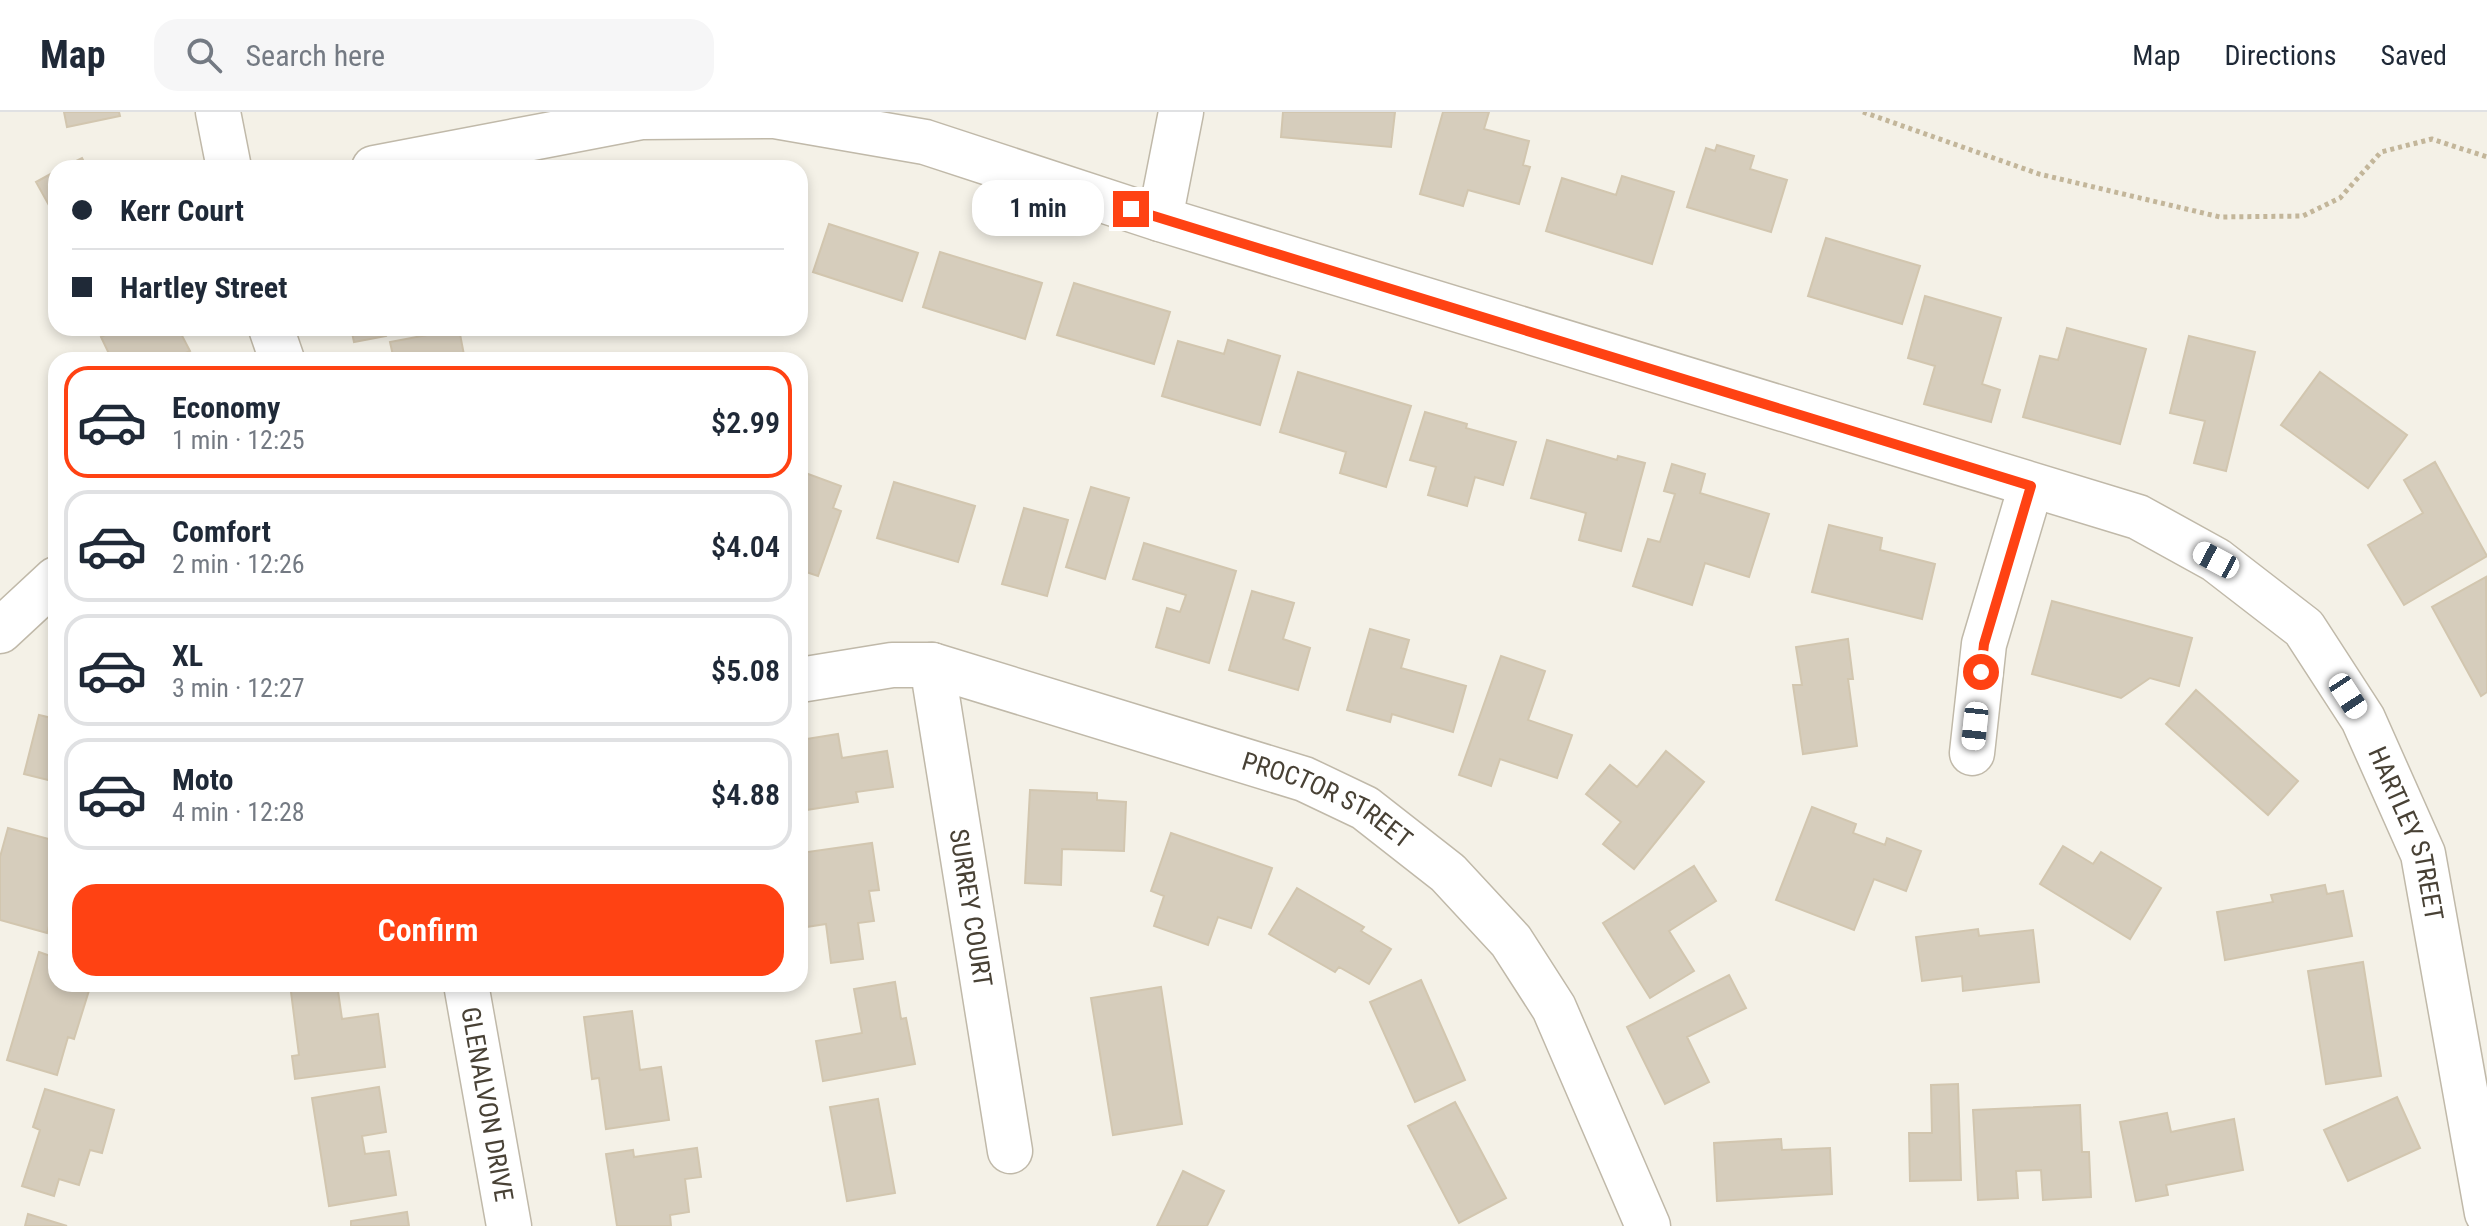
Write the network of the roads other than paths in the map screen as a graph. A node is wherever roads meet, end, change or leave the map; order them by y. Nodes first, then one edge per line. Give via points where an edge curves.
1 (218, 112) edge
2 (1181, 112) edge
3 (227, 160) edge
4 (416, 160) edge
5 (1160, 219) junction
6 (2031, 486) junction
7 (48, 586) edge
8 (0, 631) edge
9 (932, 665) junction
10 (808, 679) edge
11 (1972, 753) dead end
12 (467, 992) edge
13 (1010, 1151) dead end
14 (2487, 1213) edge
15 (509, 1226) edge
16 (1648, 1226) edge

1 - 3 street
2 - 5 street
4 - 5 street, HARTLEY STREET via 642,117 775,116 925,142
5 - 6 street, HARTLEY STREET
6 - 11 street via 1984,644
6 - 14 street, HARTLEY STREET via 2138,517 2216,560 2304,628 2363,719 2423,854
7 - 8 street
9 - 10 street, PROCTOR STREET via 892,665
9 - 13 street, SURREY COURT
9 - 16 street, PROCTOR STREET via 1304,779 1365,808 1448,873 1511,941 1554,1008
12 - 15 street, GLENALVON DRIVE

